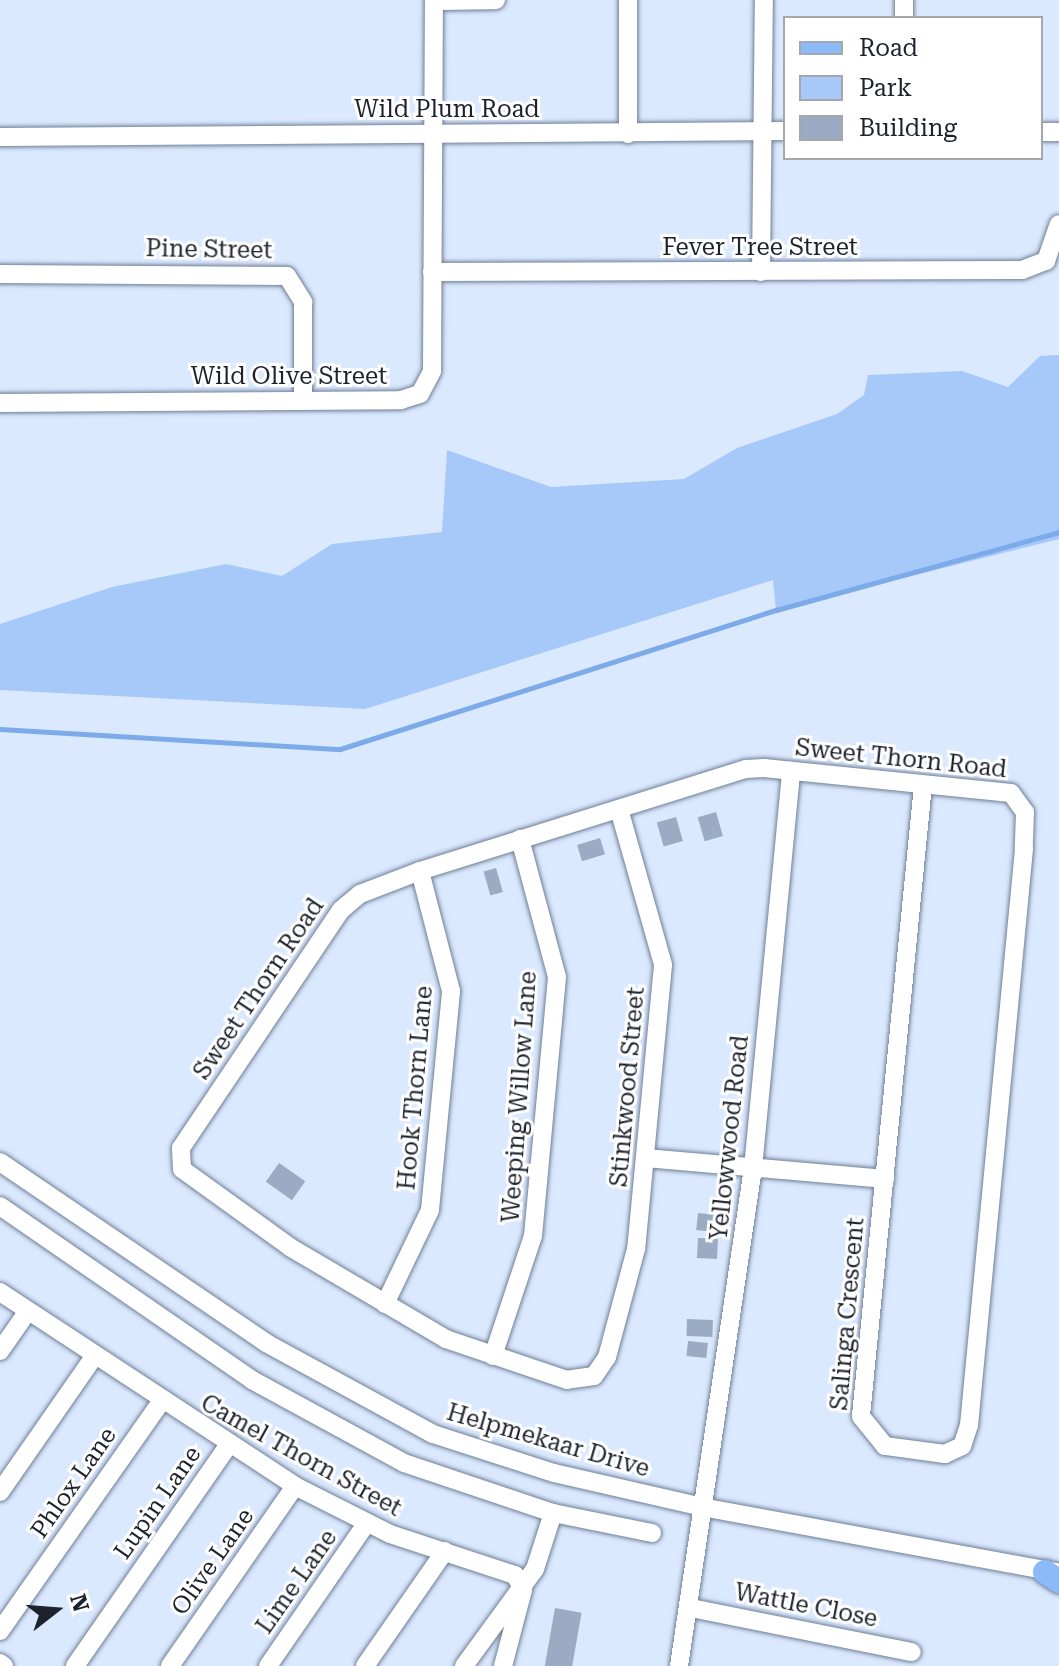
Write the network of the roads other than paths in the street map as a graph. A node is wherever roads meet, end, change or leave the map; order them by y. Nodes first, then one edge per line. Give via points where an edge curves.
1 (434, 0) edge
2 (496, 0) edge
3 (628, 0) edge
4 (764, 0) edge
5 (764, 130) junction
6 (783, 131) edge
7 (434, 134) junction
8 (628, 134) junction
9 (0, 137) edge
10 (1059, 224) edge
11 (432, 272) junction
12 (761, 272) junction
13 (0, 274) edge
14 (303, 401) junction
15 (0, 403) edge
16 (791, 771) junction
17 (923, 785) junction
18 (619, 809) junction
19 (520, 839) junction
20 (1024, 849) joint
21 (420, 871) junction
22 (646, 1158) junction
23 (0, 1162) edge
24 (753, 1168) junction
25 (885, 1179) junction
26 (0, 1206) edge
27 (0, 1292) edge
28 (385, 1304) junction
29 (28, 1311) junction
30 (0, 1351) edge
31 (493, 1356) junction
32 (93, 1358) junction
33 (601, 1370) joint
34 (160, 1403) junction
35 (227, 1447) junction
36 (295, 1486) junction
37 (0, 1492) edge
38 (707, 1508) junction
39 (553, 1513) junction
40 (366, 1524) junction
41 (652, 1533) dead end
42 (445, 1551) junction
43 (1056, 1574) edge
44 (522, 1584) junction
45 (691, 1608) junction
46 (0, 1631) edge
47 (912, 1652) dead end
48 (75, 1666) edge
49 (170, 1666) edge
50 (268, 1666) edge
51 (365, 1666) edge
52 (464, 1666) edge
53 (503, 1666) edge
54 (679, 1666) edge

1 - 2 street
1 - 7 street, Wild Olive Street
3 - 8 street
4 - 5 street
5 - 6 street, Wild Plum Road
5 - 8 street, Wild Plum Road
5 - 12 street
7 - 8 street, Wild Plum Road
7 - 9 street, Wild Plum Road
7 - 11 street, Wild Olive Street
10 - 12 street, Fever Tree Street via 1046,261 1022,270
11 - 12 street, Fever Tree Street
11 - 14 street, Wild Olive Street via 432,371 420,394
13 - 14 street, Pine Street via 287,276 303,302
14 - 15 street, Wild Olive Street
16 - 17 street, Sweet Thorn Road
16 - 18 street, Sweet Thorn Road via 746,769
16 - 24 street, Yellowwood Road
17 - 20 street, Sweet Thorn Road via 1011,793 1025,812
17 - 25 street, Salinga Crescent
18 - 19 street, Sweet Thorn Road
18 - 22 street, Stinkwood Street via 663,965
19 - 21 street, Sweet Thorn Road
19 - 31 street, Weeping Willow Lane via 557,977 533,1236
20 - 25 street, Salinga Crescent via 969,1425 962,1446 945,1454 885,1446 861,1422
21 - 28 street, Hook Thorn Lane via 451,991 430,1210
21 - 28 street, Sweet Thorn Road via 341,910 180,1155 186,1176
22 - 24 street
22 - 33 street, Stinkwood Street via 635,1256
23 - 38 street, Helpmekaar Drive via 266,1343 390,1415 476,1451
24 - 25 street
24 - 38 street, Yellowwood Road
26 - 39 street via 290,1403 404,1463
27 - 29 street, Camel Thorn Street
28 - 31 street, Sweet Thorn Road
29 - 30 street
29 - 32 street, Camel Thorn Street
31 - 33 street, Sweet Thorn Road via 567,1380
32 - 34 street, Camel Thorn Street
32 - 37 street
34 - 35 street, Camel Thorn Street
34 - 46 street, Phlox Lane
35 - 36 street, Camel Thorn Street
35 - 48 street, Lupin Lane
36 - 40 street, Camel Thorn Street
36 - 49 street, Olive Lane
38 - 43 street, Helpmekaar Drive
38 - 45 street, Yellowwood Road
39 - 41 street
39 - 44 street via 539,1559
40 - 42 street, Camel Thorn Street
40 - 50 street, Lime Lane
42 - 44 street, Camel Thorn Street via 508,1571
42 - 51 street
44 - 52 street
44 - 53 street
45 - 47 street, Wattle Close
45 - 54 street, Yellowwood Road

